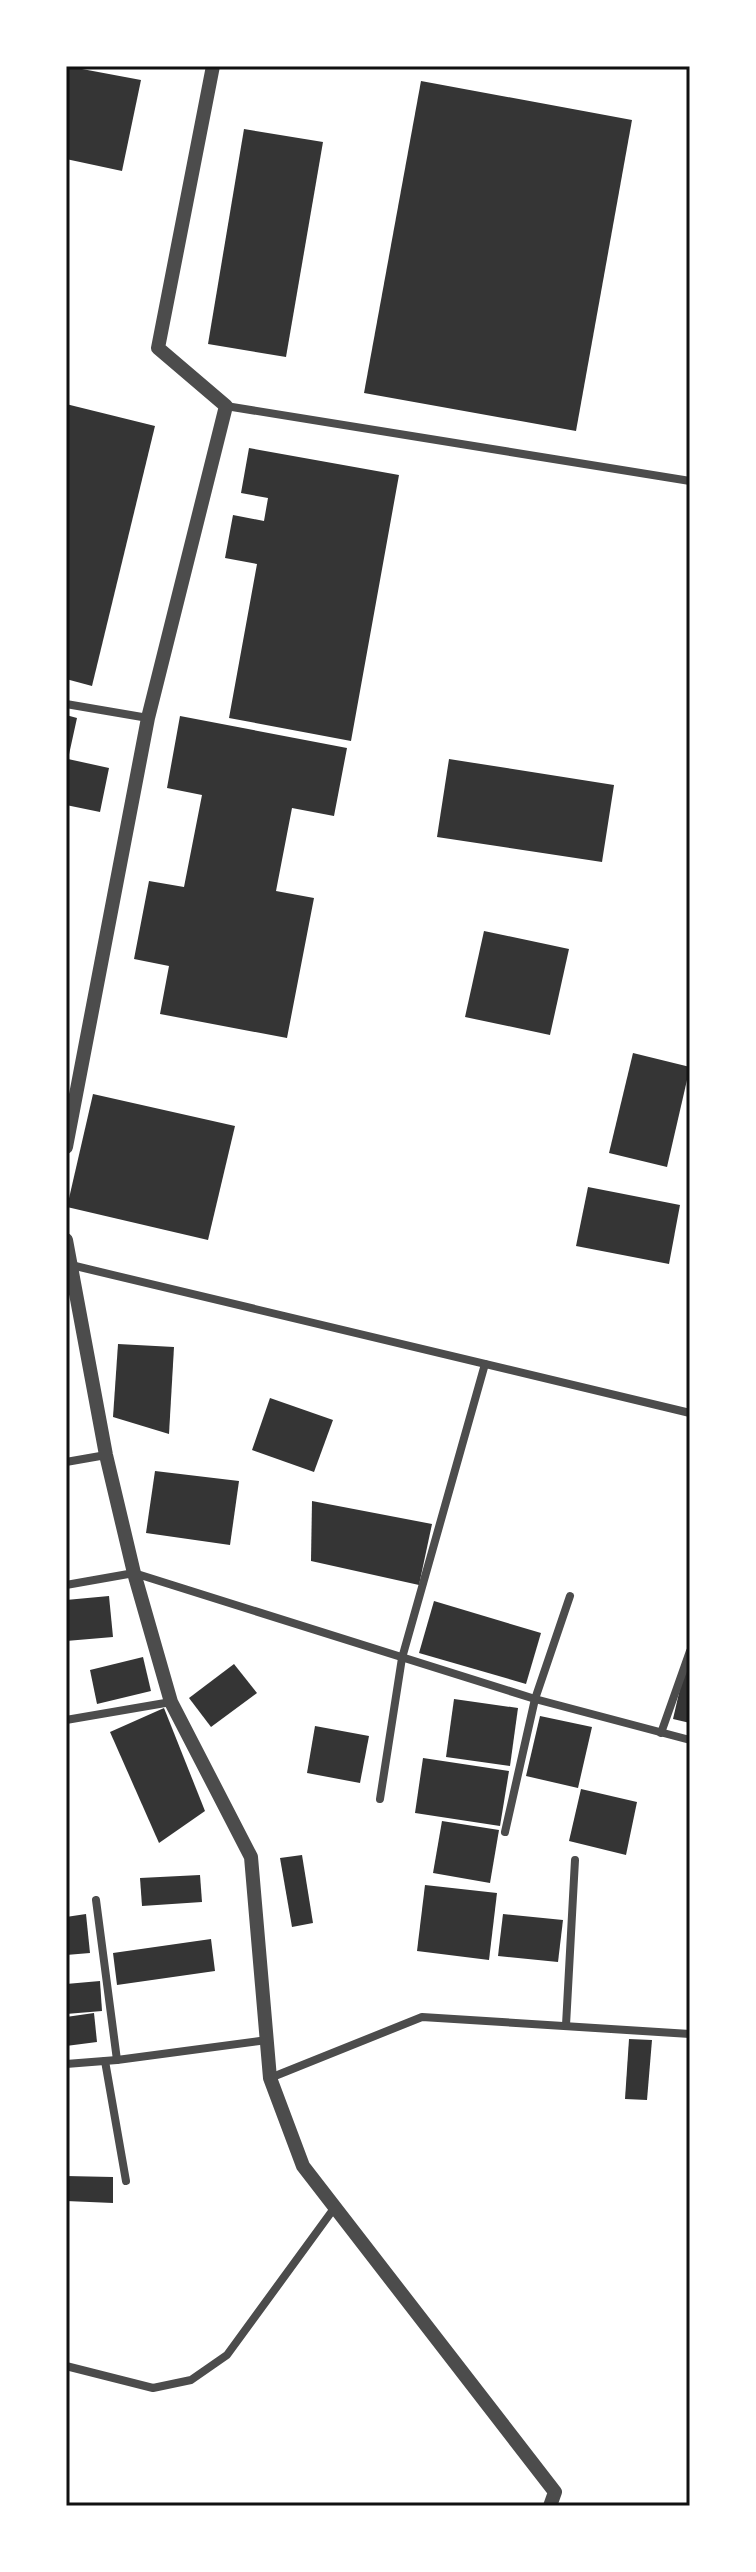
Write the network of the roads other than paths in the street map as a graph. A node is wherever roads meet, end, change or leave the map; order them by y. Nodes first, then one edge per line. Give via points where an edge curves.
1 (213, 66) edge
2 (226, 406) junction
3 (690, 481) edge
4 (66, 704) edge
5 (148, 718) junction
6 (66, 1147) edge
7 (66, 1240) edge
8 (68, 1264) edge
9 (485, 1364) junction
10 (690, 1413) edge
11 (106, 1455) junction
12 (66, 1462) edge
13 (134, 1573) junction
14 (66, 1585) edge
15 (570, 1596) dead end
16 (690, 1651) edge
17 (402, 1658) junction
18 (535, 1699) junction
19 (171, 1702) junction
20 (66, 1720) edge
21 (661, 1733) junction
22 (690, 1740) edge
23 (380, 1799) dead end
24 (505, 1832) dead end
25 (575, 1860) dead end
26 (96, 1900) dead end
27 (566, 2025) junction
28 (690, 2034) edge
29 (267, 2040) junction
30 (117, 2060) junction
31 (105, 2061) junction
32 (66, 2064) edge
33 (270, 2078) junction
34 (126, 2181) dead end
35 (335, 2207) junction
36 (66, 2366) edge
37 (550, 2506) edge

1 - 2 street via 158,348
2 - 3 street
2 - 5 street
4 - 5 street
5 - 6 street
7 - 8 street
8 - 9 street
8 - 11 street
9 - 10 street
9 - 17 street
11 - 12 street
11 - 13 street
13 - 14 street
13 - 17 street
13 - 19 street
15 - 18 street
16 - 21 street
17 - 18 street
17 - 23 street
18 - 21 street
18 - 24 street
19 - 20 street
19 - 29 street via 251,1857
21 - 22 street
25 - 27 street
26 - 30 street
27 - 28 street
27 - 33 street via 422,2017
29 - 30 street
29 - 33 street
30 - 31 street
31 - 32 street
31 - 34 street
33 - 35 street via 303,2166
35 - 36 street via 227,2355 191,2380 153,2388
35 - 37 street via 555,2492

